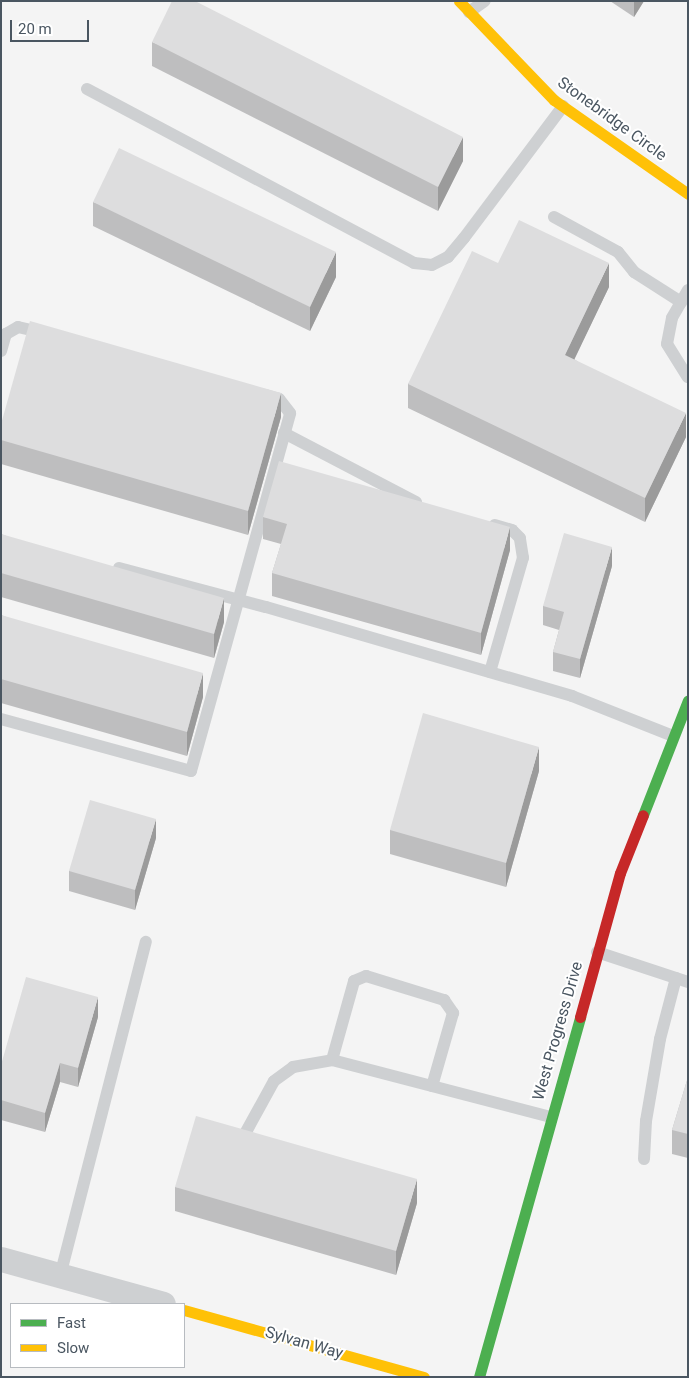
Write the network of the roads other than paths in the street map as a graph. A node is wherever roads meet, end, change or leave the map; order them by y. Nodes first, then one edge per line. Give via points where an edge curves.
1 (459, 1) edge
2 (485, 1) edge
3 (469, 12) junction
4 (87, 89) dead end
5 (564, 106) junction
6 (688, 194) edge
7 (554, 217) dead end
8 (685, 296) edge
9 (56, 337) edge
10 (1, 351) edge
11 (688, 377) edge
12 (252, 392) edge
13 (284, 433) junction
14 (426, 505) edge
15 (483, 522) edge
16 (105, 564) edge
17 (238, 601) junction
18 (490, 672) junction
19 (688, 700) edge
20 (1, 719) edge
21 (684, 723) edge
22 (673, 736) junction
23 (146, 942) dead end
24 (597, 952) junction
25 (682, 980) edge
26 (332, 1060) junction
27 (432, 1086) junction
28 (551, 1117) junction
29 (241, 1142) edge
30 (644, 1159) dead end
31 (1, 1260) edge
32 (60, 1276) junction
33 (159, 1303) edge
34 (185, 1310) edge
35 (424, 1377) edge
36 (479, 1377) edge

1 - 3 street, Stonebridge Circle
2 - 3 lane
3 - 5 street, Stonebridge Circle
4 - 5 lane via 414,263 432,264 448,257 464,238
5 - 6 street, Stonebridge Circle
7 - 8 lane via 618,252 634,272
8 - 11 lane via 672,318 667,344
9 - 10 lane via 18,327 6,334
12 - 13 lane via 280,400 290,413
13 - 14 lane via 407,499
13 - 17 lane
15 - 18 lane via 512,530 520,538 523,558
16 - 17 lane
17 - 18 lane
17 - 20 lane via 191,770
18 - 22 lane via 572,696
19 - 21 street, West Progress Drive
21 - 22 street, West Progress Drive
22 - 24 street, West Progress Drive via 620,873
23 - 32 lane
24 - 25 lane
24 - 28 street, West Progress Drive
25 - 30 lane via 654,1076 646,1121
26 - 27 lane
26 - 27 lane via 354,981 366,976 444,1000 453,1013
26 - 29 lane via 293,1067 274,1081
27 - 28 lane
28 - 36 street, West Progress Drive
31 - 32 street
32 - 33 street
34 - 35 street, Sylvan Way

